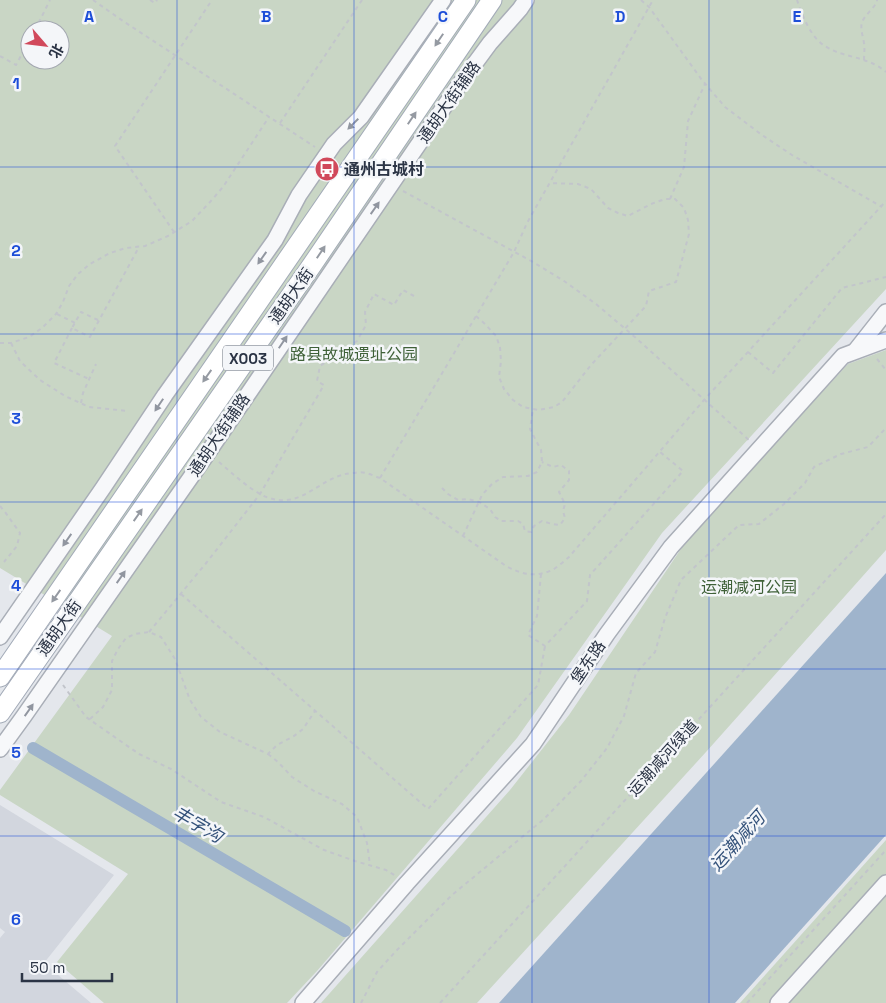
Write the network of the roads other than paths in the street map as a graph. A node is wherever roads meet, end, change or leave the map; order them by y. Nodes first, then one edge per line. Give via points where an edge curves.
1 (443, 0) edge
2 (466, 0) edge
3 (492, 0) edge
4 (526, 0) edge
5 (886, 312) edge
6 (886, 340) edge
7 (855, 352) junction
8 (0, 637) edge
9 (0, 677) edge
10 (0, 712) edge
11 (0, 750) edge
12 (886, 883) edge
13 (303, 1003) edge
14 (778, 1003) edge

1 -> 8 street via 361,117 334,144 299,195 276,240 165,395
2 -> 9 main road, 通胡大街 / X003
10 -> 3 main road, 通胡大街 / X003 via 312,265
11 -> 4 street, 通胡大街辅路 via 459,85
5 - 7 street
6 - 7 street, 堡东路
7 - 13 street, 堡东路 via 843,356 671,547 607,634 533,744
12 - 14 street

